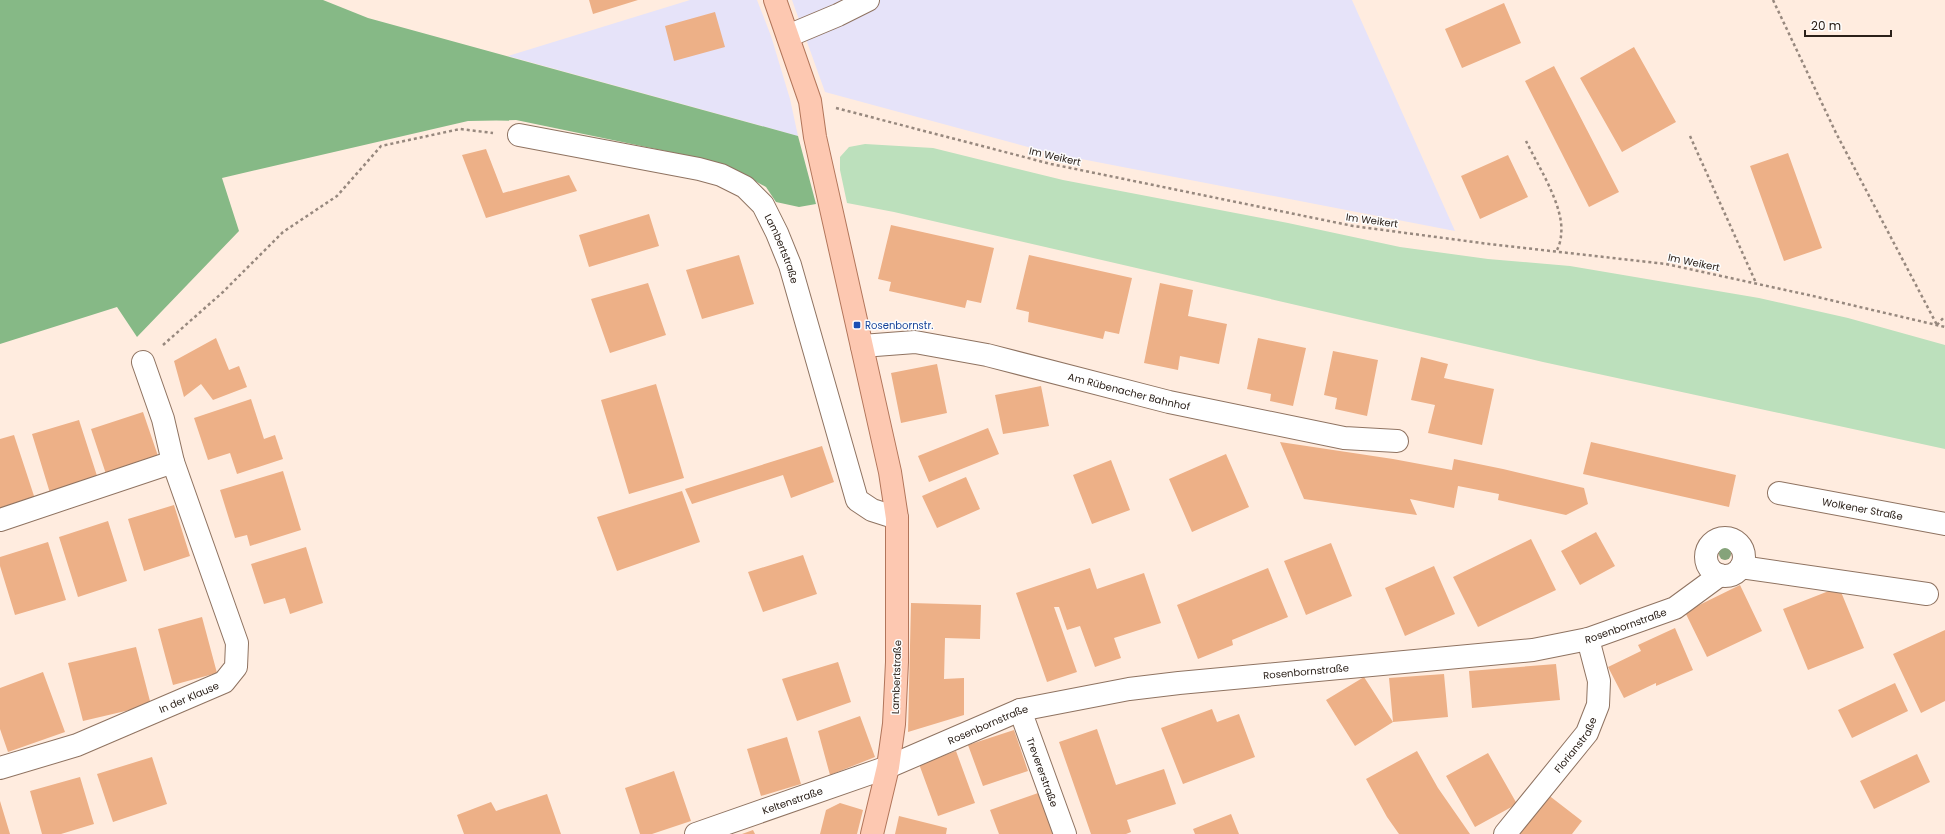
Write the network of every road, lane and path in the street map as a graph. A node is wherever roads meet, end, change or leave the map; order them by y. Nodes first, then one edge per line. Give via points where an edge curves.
1 (775, 0) edge
2 (868, 0) edge
3 (1773, 0) edge
4 (788, 36) junction
5 (810, 101) junction
6 (518, 135) joint
7 (1690, 136) dead end
8 (1526, 141) dead end
9 (1558, 250) junction
10 (1756, 283) junction
11 (1945, 316) edge
12 (1937, 325) junction
13 (1945, 327) edge
14 (862, 346) junction
15 (143, 362) joint
16 (1397, 441) dead end
17 (173, 462) junction
18 (1779, 493) dead end
19 (897, 518) junction
20 (0, 520) edge
21 (1945, 524) edge
22 (1741, 567) junction
23 (1720, 575) junction
24 (1927, 594) dead end
25 (1588, 639) junction
26 (1020, 710) junction
27 (888, 767) junction
28 (0, 768) edge
29 (696, 834) edge
30 (872, 834) edge
31 (1065, 834) edge
32 (1505, 834) edge

1 - 4 main road, Lambertstraße
2 - 4 street
3 - 12 path via 1836,133
4 - 5 main road, Lambertstraße
5 - 9 path, Im Weikert via 1051,164 1353,226 1489,244
5 - 14 main road, Lambertstraße via 815,137
6 - 15 path via 460,129 381,146 337,196 282,232 224,292
6 - 19 street, Lambertstraße via 699,169 720,175 745,187 764,204 790,265 857,500 872,510
7 - 10 path
8 - 9 path via 1557,205 1562,235
9 - 10 path, Im Weikert via 1666,264
10 - 12 path, Im Weikert
11 - 12 path
12 - 13 path, Im Weikert
14 - 16 street, Am Rübenacher Bahnhof via 915,342 987,356 1169,402 1344,438
14 - 19 main road, Lambertstraße via 890,472
15 - 17 street, In der Klause via 163,419
17 - 20 street
17 - 28 street, In der Klause via 237,643 236,667 224,682 77,745
18 - 21 street, Wolkener Straße
19 - 27 main road, Lambertstraße via 898,662
22 - 23 street, Rosenbornstraße via 1732,575
22 - 23 street via 1744,555 1738,544 1728,539 1716,541 1706,556 1710,568
22 - 24 street
23 - 25 street, Rosenbornstraße via 1675,608
25 - 26 street, Rosenbornstraße via 1533,650 1129,689
25 - 32 street, Florianstraße via 1600,680 1598,706 1587,733
26 - 27 street, Rosenbornstraße
26 - 31 street, Trevererstraße
27 - 29 street, Keltenstraße
27 - 30 main road, Lambertstraße

